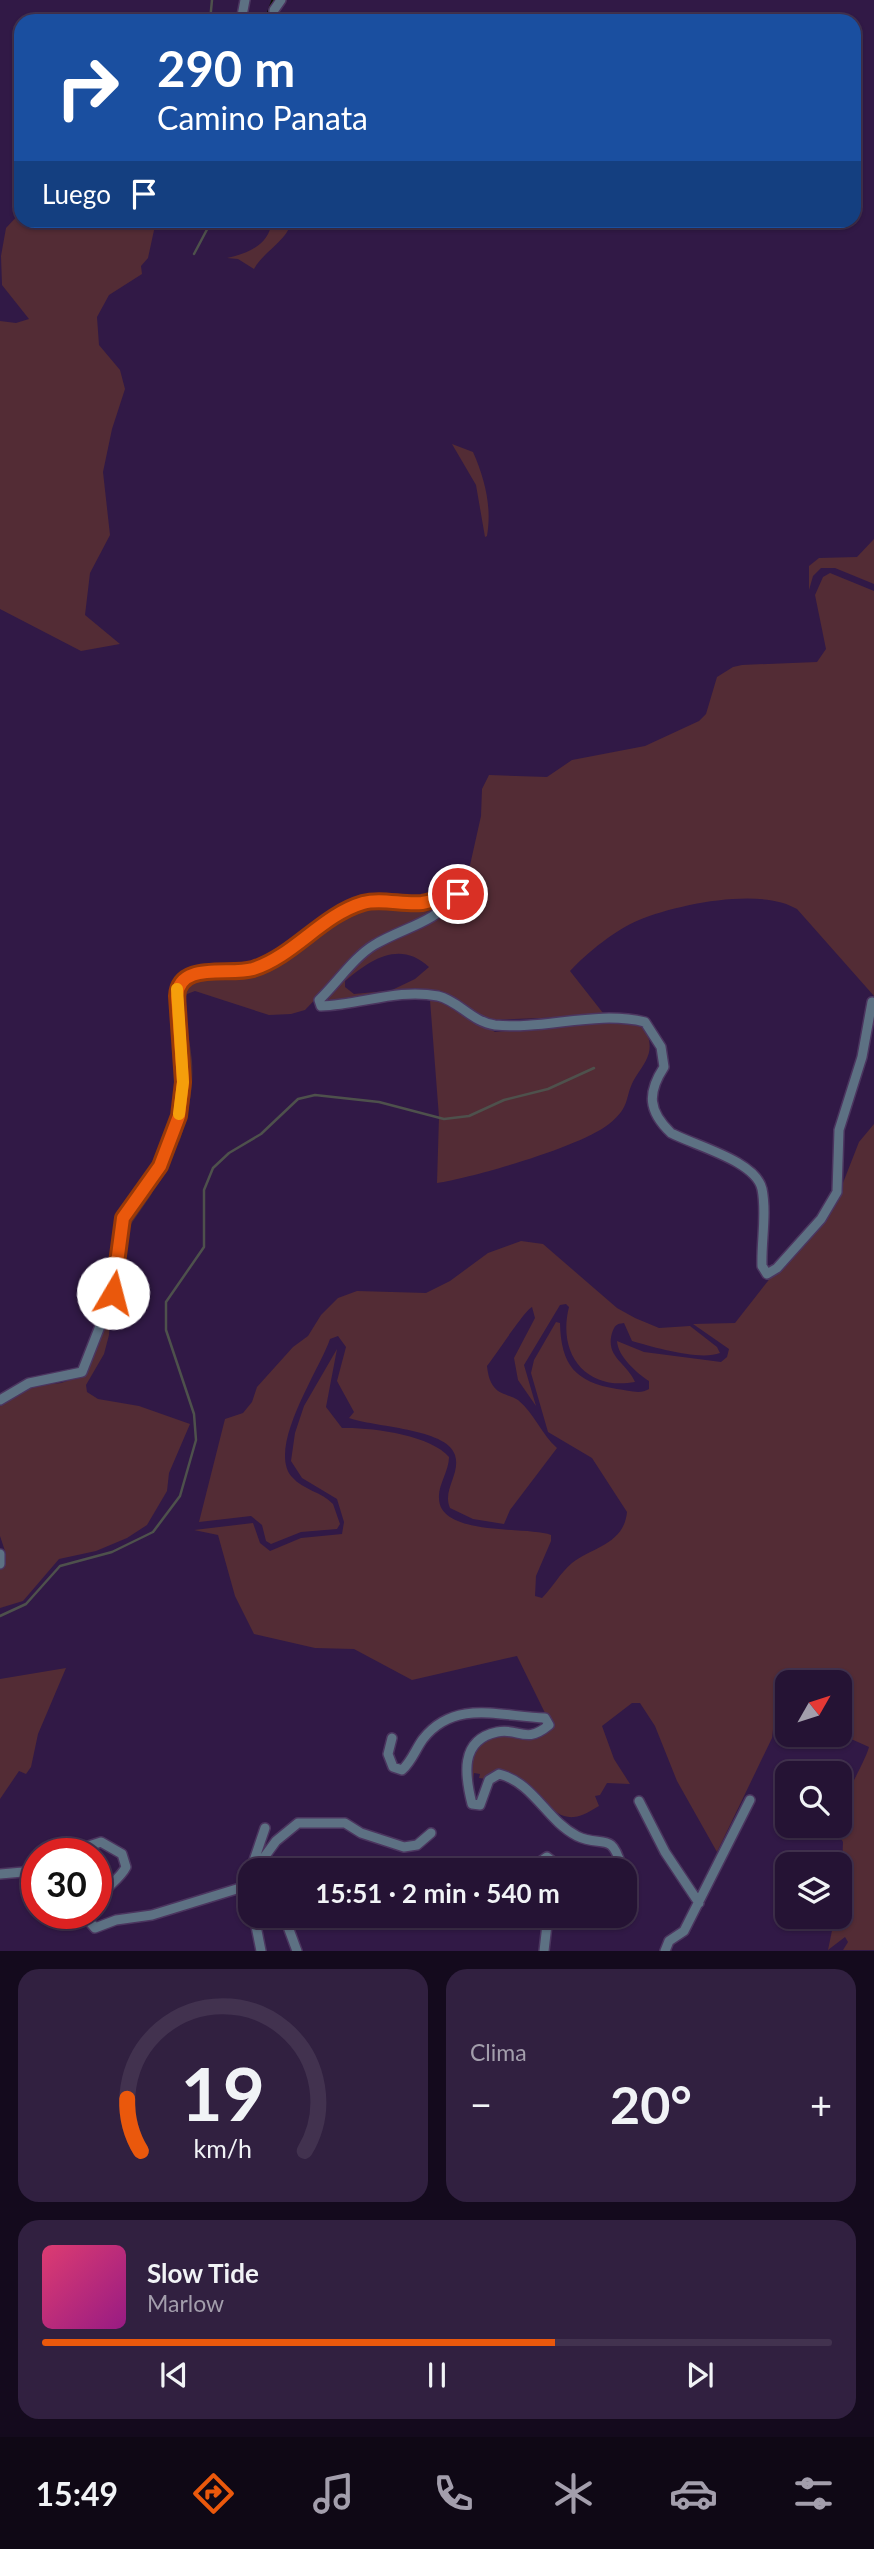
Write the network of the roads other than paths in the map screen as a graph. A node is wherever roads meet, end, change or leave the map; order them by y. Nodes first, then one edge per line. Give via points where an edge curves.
1 (872, 1002) edge
2 (0, 1400) edge
3 (0, 1554) edge
4 (0, 1564) edge
5 (392, 1738) dead end
6 (750, 1800) dead end
7 (639, 1801) dead end
8 (265, 1828) dead end
9 (431, 1833) dead end
10 (112, 1848) edge
11 (256, 1858) edge
12 (264, 1858) edge
13 (619, 1858) edge
14 (21, 1872) edge
15 (0, 1874) edge
16 (112, 1884) edge
17 (238, 1884) edge
18 (699, 1903) junction
19 (112, 1922) edge
20 (256, 1928) edge
21 (289, 1928) edge
22 (547, 1928) edge
23 (261, 1951) edge
24 (298, 1951) edge
25 (544, 1951) edge
26 (665, 1951) edge

1 - 2 street via 862,1057 838,1138 837,1192 821,1219 767,1274 762,1266 763,1203 758,1180 743,1166 663,1126 651,1095 664,1067 661,1047 645,1022 604,1017 494,1025 474,1018 450,1000 415,993 321,1006 319,1000 373,946 443,911 458,894 421,903 366,902 349,908 264,965 184,977 177,986 183,1082 179,1116 160,1166 123,1218 113,1293 82,1372 29,1382
3 - 4 street
5 - 13 street via 387,1754 393,1767 402,1770 423,1739 461,1714 484,1711 544,1718 549,1724 540,1733 524,1737 499,1731 479,1741 465,1758 472,1804 480,1805 489,1780 499,1774 514,1778 577,1836 607,1840
6 - 18 street
7 - 18 street
8 - 11 street
9 - 12 street via 417,1846 404,1847 345,1823 298,1823
10 - 16 street via 122,1854 125,1867
14 - 15 street
17 - 19 street via 152,1915
18 - 26 street via 684,1931 668,1941
20 - 23 street
21 - 24 street
22 - 25 street

